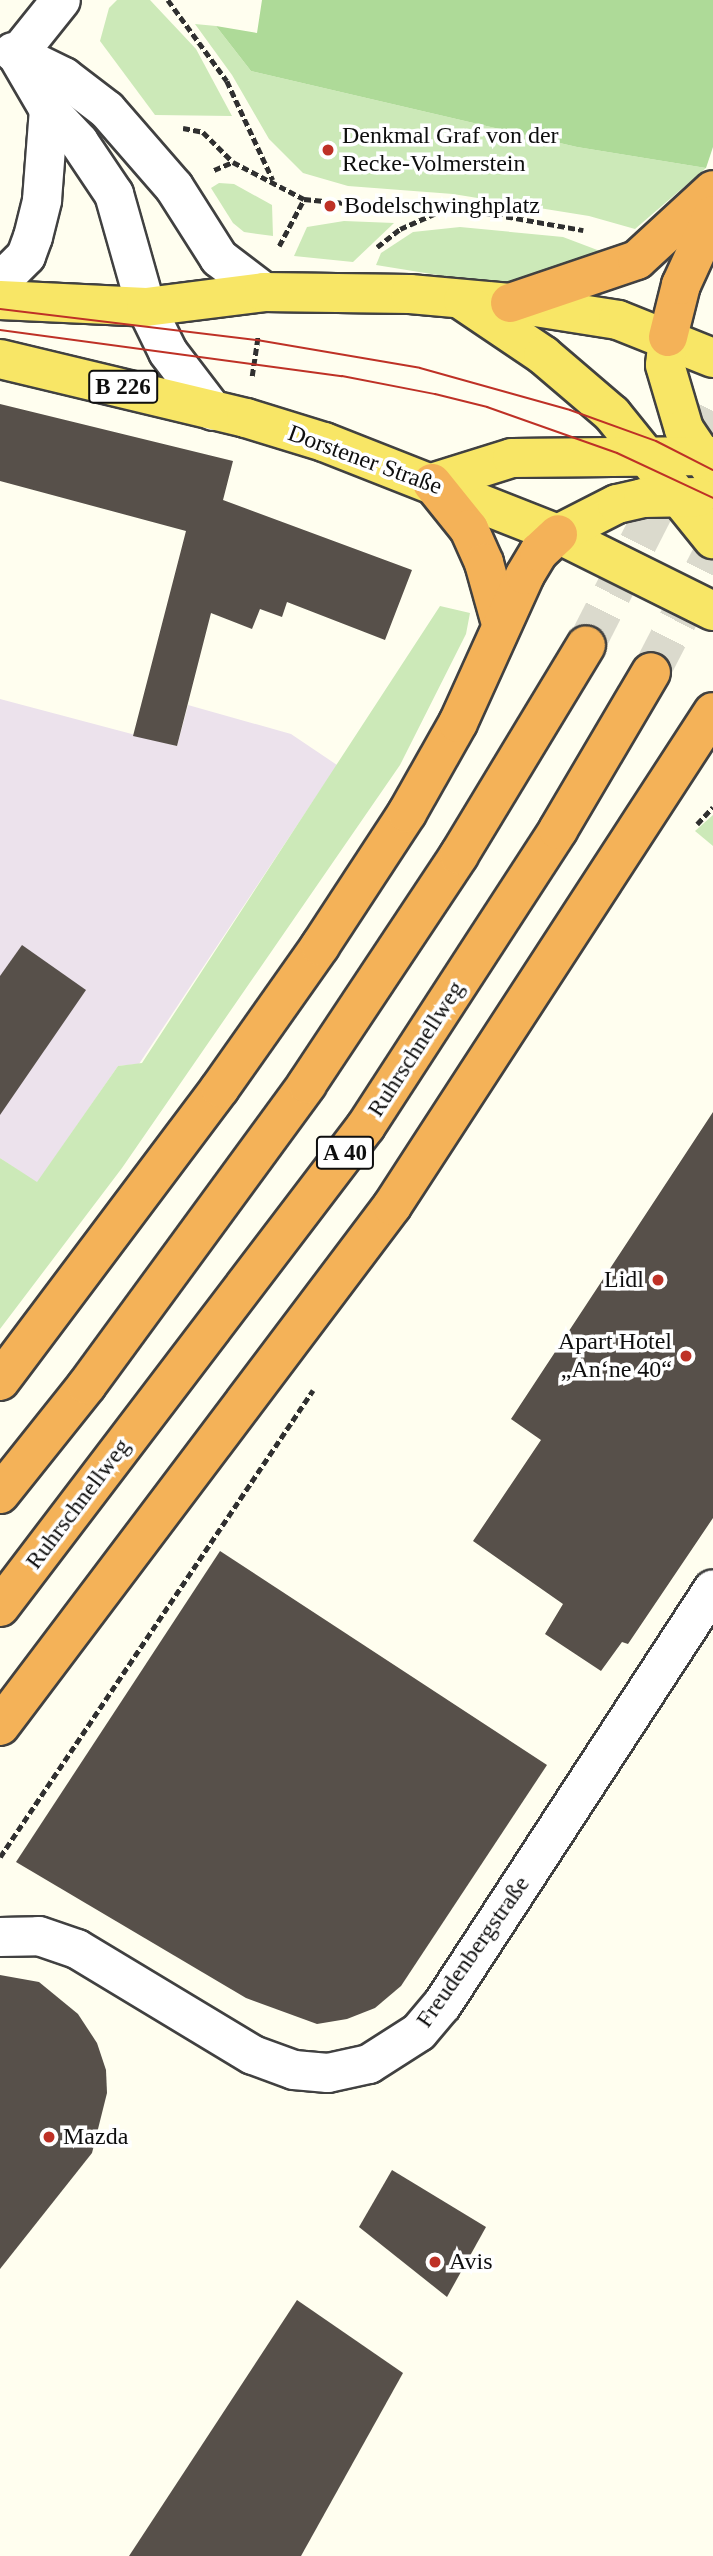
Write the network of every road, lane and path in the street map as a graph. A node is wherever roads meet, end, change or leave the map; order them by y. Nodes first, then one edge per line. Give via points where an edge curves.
1 (61, 0) edge
2 (168, 0) edge
3 (9, 49) edge
4 (49, 110) junction
5 (179, 127) dead end
6 (274, 181) junction
7 (713, 190) edge
8 (436, 212) dead end
9 (713, 215) edge
10 (0, 282) edge
11 (264, 292) junction
12 (0, 300) edge
13 (462, 300) junction
14 (510, 303) junction
15 (146, 307) junction
16 (668, 337) junction
17 (713, 358) edge
18 (0, 359) edge
19 (229, 414) junction
20 (649, 458) junction
21 (710, 462) edge
22 (432, 483) junction
23 (698, 497) edge
24 (558, 534) junction
25 (713, 539) edge
26 (713, 611) edge
27 (501, 624) junction
28 (586, 645) tunnel mouth
29 (650, 672) tunnel mouth
30 (713, 712) edge
31 (713, 753) edge
32 (666, 788) junction
33 (0, 1381) edge
34 (0, 1494) edge
35 (713, 1590) edge
36 (0, 1607) edge
37 (0, 1726) edge
38 (0, 1937) edge

1 - 3 street
2 - 6 path via 227,81
3 - 4 street
3 - 11 street via 64,77 107,110 174,187 219,258
4 - 10 street via 42,200 33,237 26,257
4 - 15 street via 79,142 114,194
5 - 6 path via 203,132 233,162
6 - 8 path via 304,199
7 - 14 highway via 637,260
9 - 16 highway via 681,285
11 - 13 main road via 397,293
11 - 15 main road
11 - 19 path
12 - 15 main road
13 - 14 main road
13 - 20 main road via 543,355 612,414
14 - 16 main road via 618,320
15 - 19 street via 168,352
16 - 17 main road
16 - 21 main road via 665,365 684,429
18 - 19 main road, Dorstener Straße / B 226
19 - 22 main road, Dorstener Straße / B 226
20 - 21 main road
20 - 22 main road via 512,458
20 - 23 main road
22 - 24 main road, Dorstener Straße / B 226
22 - 27 highway via 469,528
23 - 24 main road via 617,505
23 - 25 main road
24 - 26 main road, Dorstener Straße / B 226
24 - 27 highway via 538,552
27 - 33 highway via 458,723 407,813 220,1088
28 - 34 highway, A 40 via 458,855 307,1084 87,1385
29 - 36 highway, Ruhrschnellweg / A 40 via 558,830 366,1126
30 - 32 highway
31 - 32 highway
32 - 37 highway via 392,1206
35 - 38 street, Freudenbergstraße via 442,2005 419,2032 369,2064 328,2073 294,2070 253,2055 77,1949 39,1936

